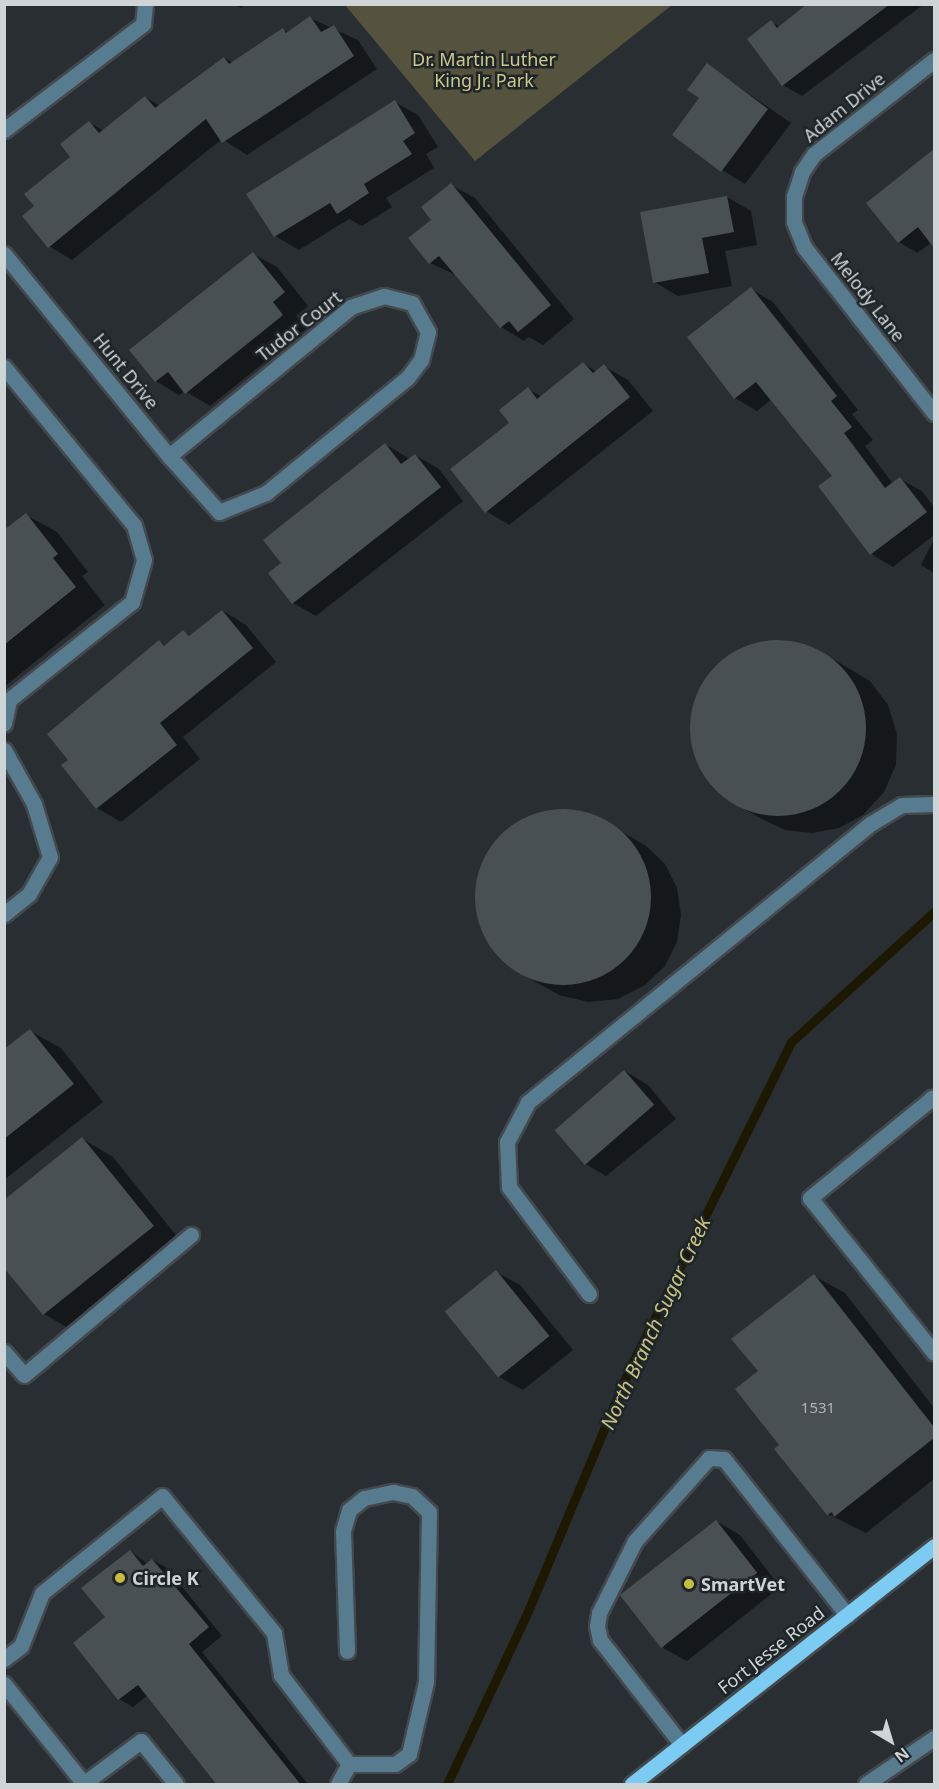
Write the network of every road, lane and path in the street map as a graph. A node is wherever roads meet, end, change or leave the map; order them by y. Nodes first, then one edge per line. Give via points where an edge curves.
1 (145, 4) edge
2 (934, 60) edge
3 (4, 130) edge
4 (794, 196) joint
5 (4, 254) edge
6 (4, 367) edge
7 (934, 413) edge
8 (169, 456) junction
9 (219, 512) joint
10 (4, 723) edge
11 (4, 750) edge
12 (934, 804) edge
13 (4, 914) edge
14 (934, 1101) edge
15 (191, 1235) dead end
16 (589, 1294) dead end
17 (4, 1352) edge
18 (934, 1353) edge
19 (934, 1546) edge
20 (847, 1615) junction
21 (347, 1651) dead end
22 (4, 1659) edge
23 (4, 1684) edge
24 (934, 1738) edge
25 (682, 1745) junction
26 (349, 1764) junction
27 (83, 1784) edge
28 (176, 1785) edge
29 (338, 1785) edge
30 (632, 1785) edge
31 (866, 1785) edge

1 - 3 street via 143,24
2 - 4 street, Adam Drive via 814,154 802,172
4 - 7 street, Melody Lane via 794,222 804,247
5 - 8 street, Hunt Drive
6 - 10 street via 134,525 144,560 132,602 9,700
8 - 9 street, Hunt Drive
8 - 9 street, Tudor Court via 351,307 384,296 412,303 428,332 421,360 408,377 266,493
11 - 13 street via 34,804 50,857 29,894
12 - 16 street via 902,805 870,824 528,1102 507,1142 509,1188
14 - 18 street via 932,1098 810,1198
15 - 17 street via 24,1375
19 - 20 main road, Fort Jesse Road
20 - 25 main road, Fort Jesse Road
20 - 25 street via 724,1459 709,1458 635,1541 598,1613 600,1640
21 - 26 street via 343,1531 349,1510 364,1498 393,1492 412,1496 429,1512 426,1682 409,1754 395,1764
22 - 26 street via 21,1646 42,1593 162,1496 274,1633 281,1675
23 - 27 street
24 - 31 street
25 - 30 main road, Fort Jesse Road
26 - 29 street
27 - 28 street via 141,1741

